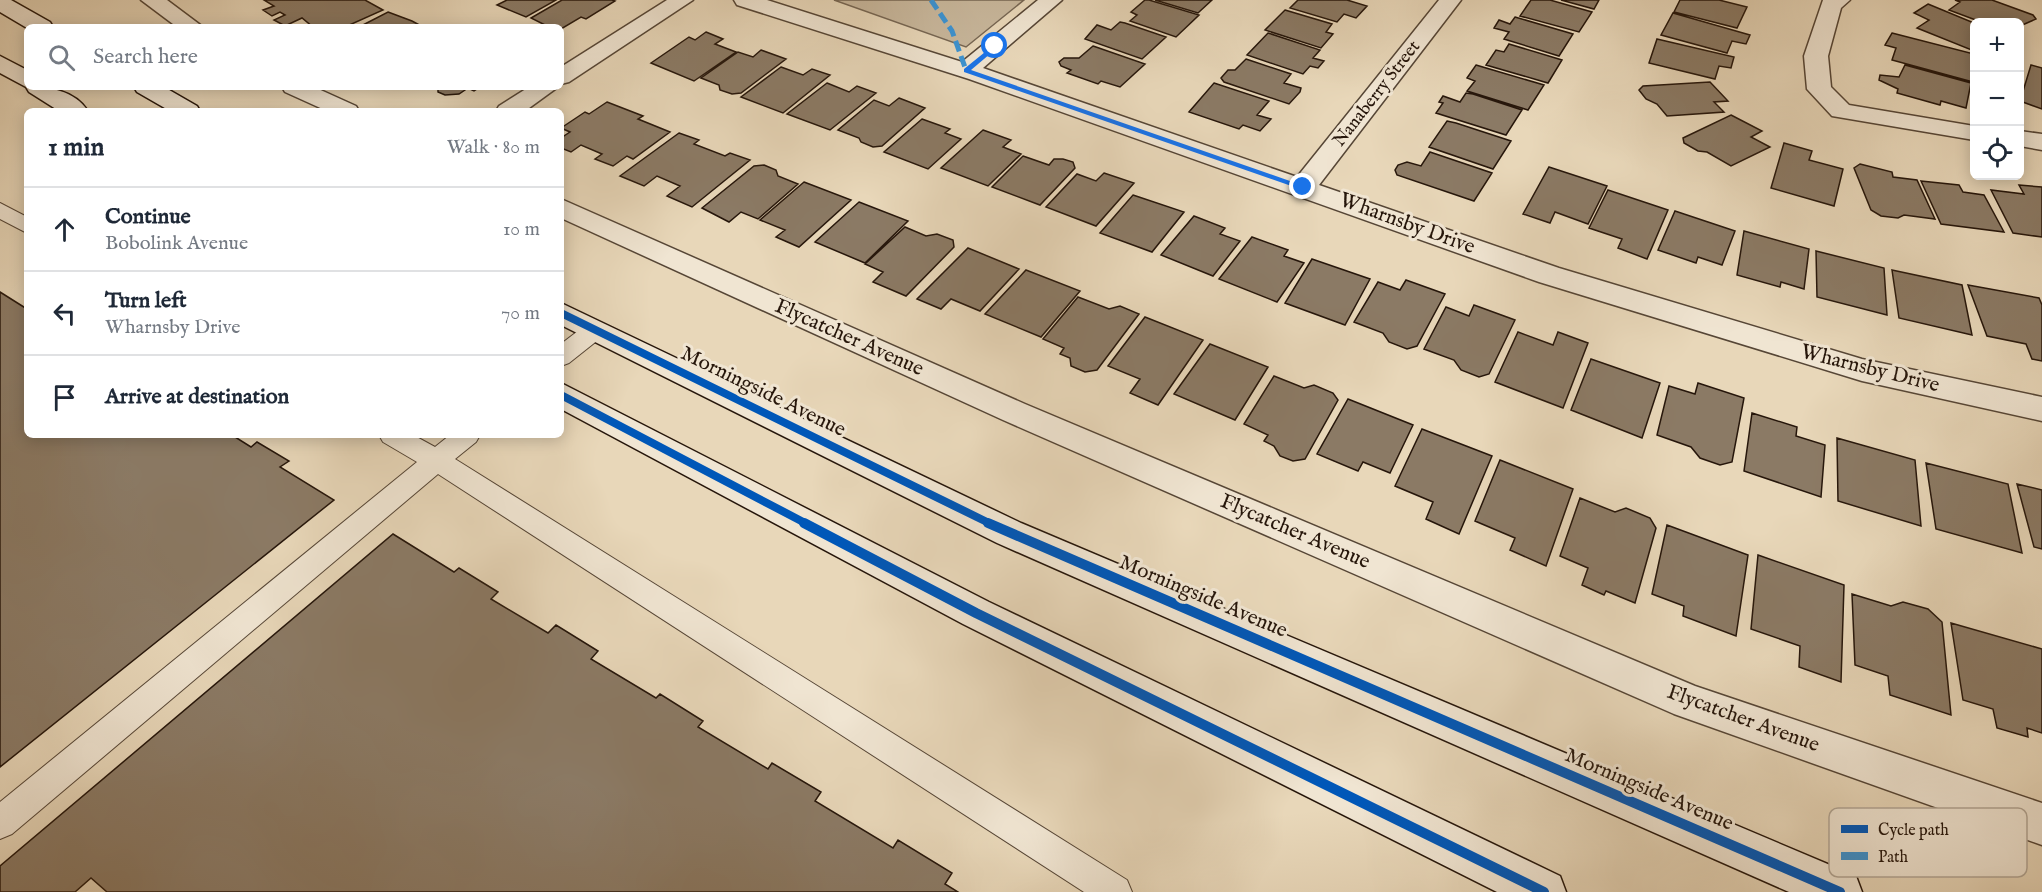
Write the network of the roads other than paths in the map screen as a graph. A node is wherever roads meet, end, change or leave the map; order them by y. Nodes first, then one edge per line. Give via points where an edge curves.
1 (152, 0) edge
2 (682, 0) edge
3 (746, 0) edge
4 (1051, 0) edge
5 (1450, 0) edge
6 (1839, 0) edge
7 (0, 3) edge
8 (37, 24) edge
9 (188, 24) edge
10 (0, 63) edge
11 (966, 70) junction
12 (564, 75) edge
13 (24, 78) edge
14 (43, 90) edge
15 (151, 90) edge
16 (301, 90) edge
17 (541, 90) edge
18 (71, 108) edge
19 (183, 108) edge
20 (340, 108) edge
21 (513, 108) edge
22 (1970, 132) edge
23 (2024, 140) edge
24 (2042, 142) edge
25 (1303, 187) junction
26 (564, 209) edge
27 (0, 210) edge
28 (24, 224) edge
29 (564, 314) edge
30 (595, 330) junction
31 (564, 355) edge
32 (564, 397) edge
33 (2042, 409) edge
34 (397, 438) edge
35 (463, 438) edge
36 (436, 460) junction
37 (1996, 808) edge
38 (2027, 819) edge
39 (0, 823) edge
40 (2042, 824) edge
41 (1115, 892) edge
42 (1544, 892) edge
43 (1840, 892) edge

1 - 9 street
2 - 12 street
3 - 11 street, Wharnsby Drive
4 - 11 street
5 - 25 street, Nanaberry Street
6 - 22 street via 1831,5 1816,56 1819,89 1826,97 1841,111
7 - 8 street
10 - 13 street
11 - 25 street, Wharnsby Drive
14 - 18 street
15 - 19 street
16 - 20 street
17 - 21 street
23 - 24 street
25 - 33 street, Wharnsby Drive via 1549,275 1862,370
26 - 37 street, Flycatcher Avenue via 1014,412 1688,701
27 - 28 lane
29 - 30 street, Morningside Avenue
30 - 31 lane
30 - 43 street, Morningside Avenue via 1009,533
32 - 42 street via 976,613
34 - 36 lane
35 - 36 lane
36 - 39 lane
36 - 41 lane
38 - 40 street, Flycatcher Avenue

